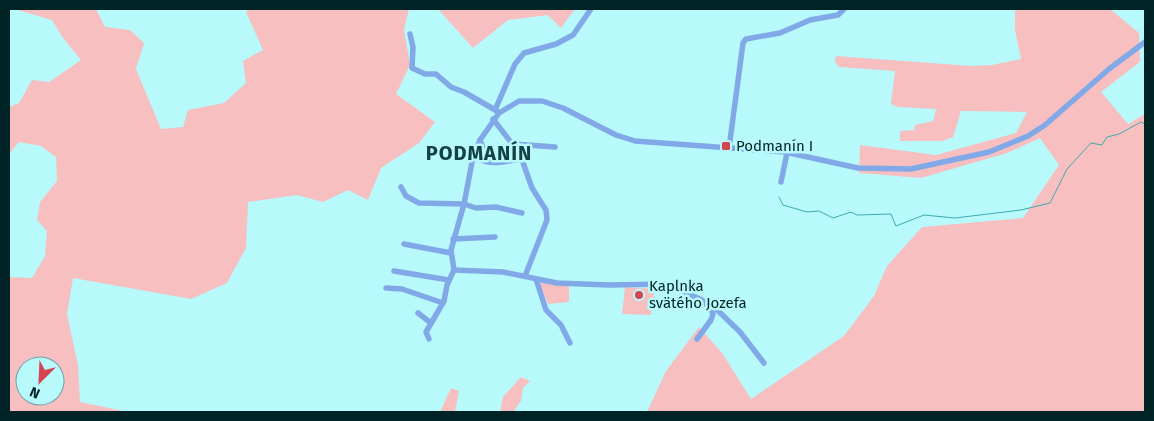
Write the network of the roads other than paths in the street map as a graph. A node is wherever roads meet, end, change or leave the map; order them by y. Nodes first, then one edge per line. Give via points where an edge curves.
1 (591, 9) edge
2 (844, 9) edge
3 (410, 34) dead end
4 (1145, 42) edge
5 (497, 111) junction
6 (493, 119) junction
7 (480, 140) junction
8 (514, 144) junction
9 (555, 147) dead end
10 (729, 148) junction
11 (788, 153) junction
12 (473, 157) junction
13 (523, 159) junction
14 (484, 161) junction
15 (781, 182) dead end
16 (401, 187) dead end
17 (464, 204) junction
18 (522, 213) dead end
19 (496, 237) dead end
20 (453, 239) junction
21 (404, 244) dead end
22 (451, 253) junction
23 (454, 270) junction
24 (394, 271) dead end
25 (525, 276) junction
26 (536, 279) junction
27 (449, 280) junction
28 (386, 288) dead end
29 (702, 300) junction
30 (443, 303) junction
31 (418, 313) dead end
32 (430, 323) junction
33 (429, 339) dead end
34 (697, 339) dead end
35 (570, 343) dead end
36 (764, 363) dead end

1 - 5 street via 573,35 556,44 524,53 511,70
2 - 10 street via 838,15 810,20 780,33 746,39 742,43
3 - 5 street via 414,58 412,68 425,74 436,74 451,88
4 - 11 street via 1044,126 989,152 911,169 858,168
5 - 6 street
5 - 10 street via 534,99 556,105 628,139
6 - 7 street
6 - 8 street
7 - 12 street
7 - 14 street
8 - 9 street
8 - 13 street
10 - 11 street
11 - 15 street
12 - 14 street
12 - 17 street
13 - 14 street via 511,159 500,164
13 - 25 street via 532,188 546,210 547,220
16 - 17 street via 406,196 419,203
17 - 18 street
17 - 20 street
19 - 20 street
20 - 22 street
21 - 22 street
22 - 23 street
23 - 25 street
23 - 27 street
24 - 27 street
25 - 26 street
26 - 29 street via 609,286 667,284
26 - 35 street via 546,310 561,325
27 - 30 street
28 - 30 street via 402,289
29 - 34 street via 713,314
29 - 36 street via 724,314
30 - 32 street
31 - 32 street
32 - 33 street via 426,335

